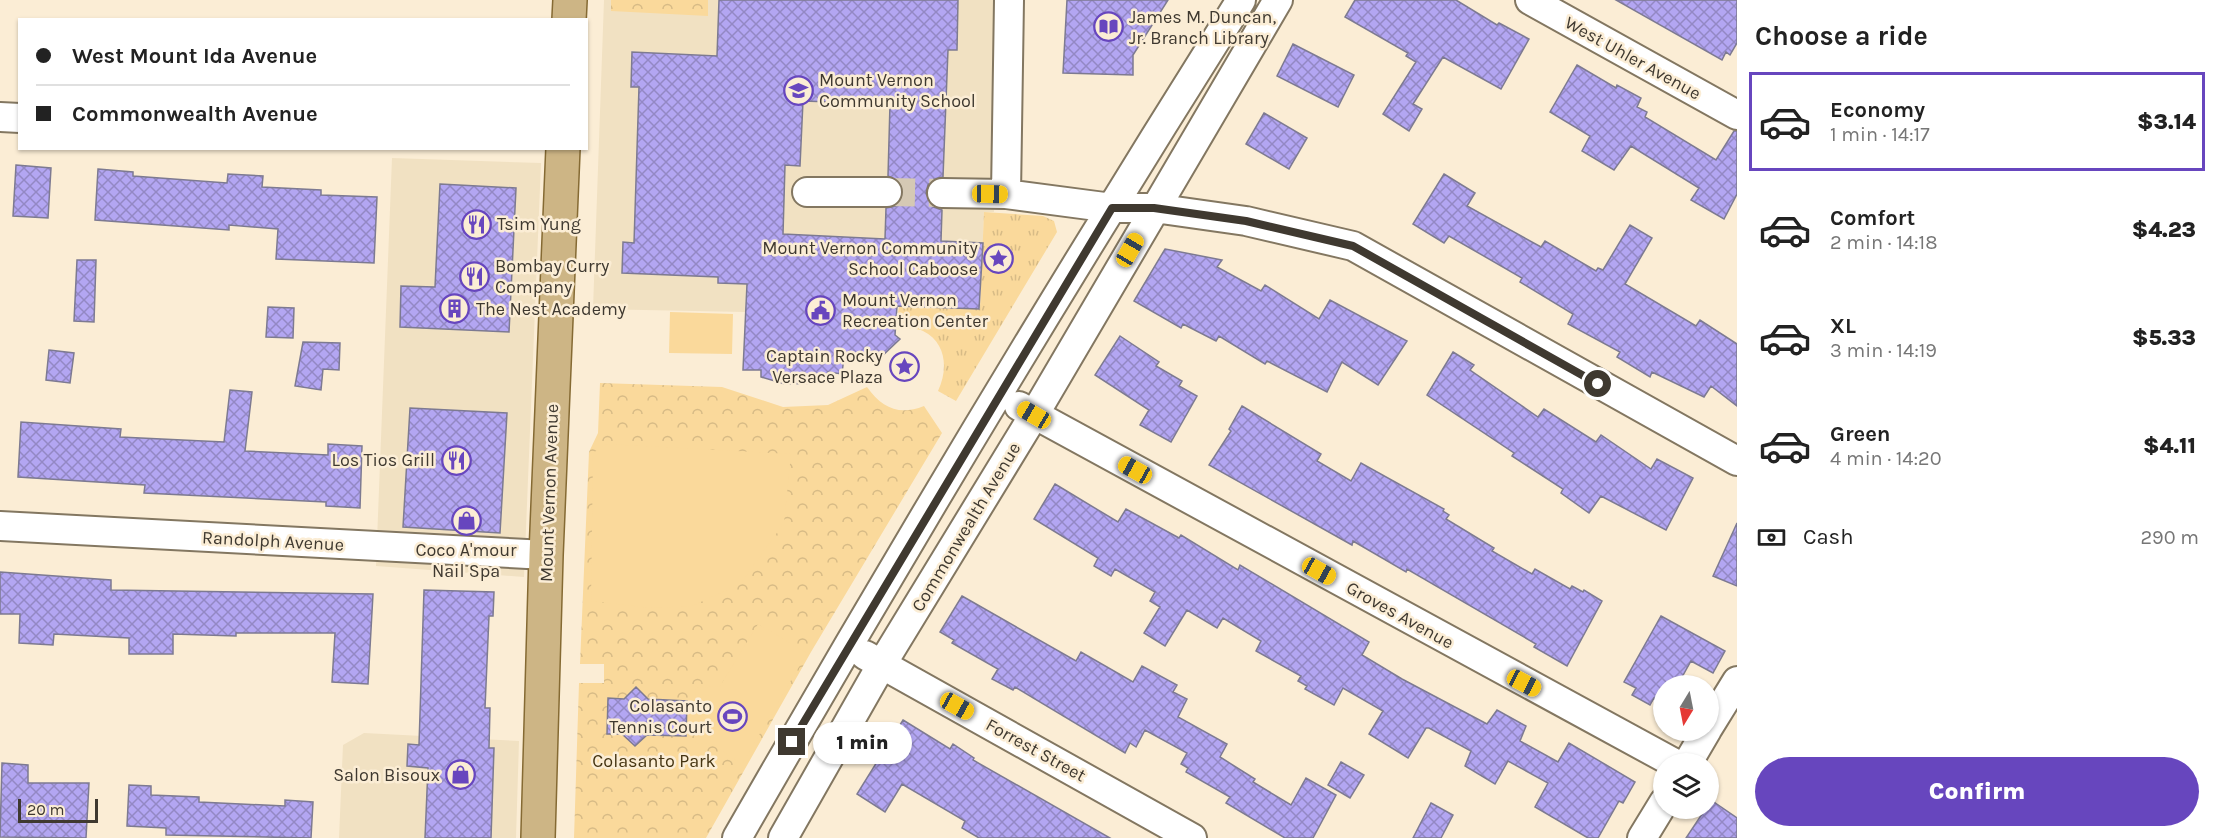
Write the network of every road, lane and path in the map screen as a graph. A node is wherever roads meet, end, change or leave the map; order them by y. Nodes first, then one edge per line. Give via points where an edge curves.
1 (570, 0) edge
2 (1009, 0) edge
3 (1241, 0) edge
4 (1278, 0) edge
5 (1530, 0) edge
6 (569, 18) edge
7 (1737, 115) edge
8 (0, 117) edge
9 (18, 118) edge
10 (563, 150) edge
11 (807, 192) dead end
12 (887, 192) tunnel mouth
13 (942, 193) tunnel mouth
14 (1006, 194) junction
15 (1112, 208) junction
16 (1154, 208) junction
17 (999, 394) junction
18 (1034, 415) junction
19 (1737, 461) edge
20 (0, 526) edge
21 (546, 555) junction
22 (847, 646) junction
23 (882, 664) junction
24 (1737, 681) edge
25 (1719, 711) edge
26 (1656, 753) edge
27 (1654, 819) edge
28 (538, 838) edge
29 (737, 838) edge
30 (783, 838) edge
31 (1192, 838) edge
32 (1642, 838) edge

1 - 6 main road
2 - 14 street
3 - 15 street
4 - 16 street, Commonwealth Avenue
5 - 7 street, West Uhler Avenue
8 - 9 street
10 - 21 main road, Mount Vernon Avenue
11 - 12 street
13 - 14 street
14 - 15 street
15 - 16 street
15 - 17 street
16 - 18 street, Commonwealth Avenue
16 - 19 street via 1246,221 1353,246
17 - 18 street, Groves Avenue
17 - 22 street
18 - 23 street, Commonwealth Avenue
18 - 26 street, Groves Avenue
20 - 21 street, Randolph Avenue
21 - 28 main road, Mount Vernon Avenue
22 - 23 street, Forrest Street
22 - 29 street
23 - 30 street, Commonwealth Avenue
23 - 31 street, Forrest Street
24 - 25 street
27 - 32 street

